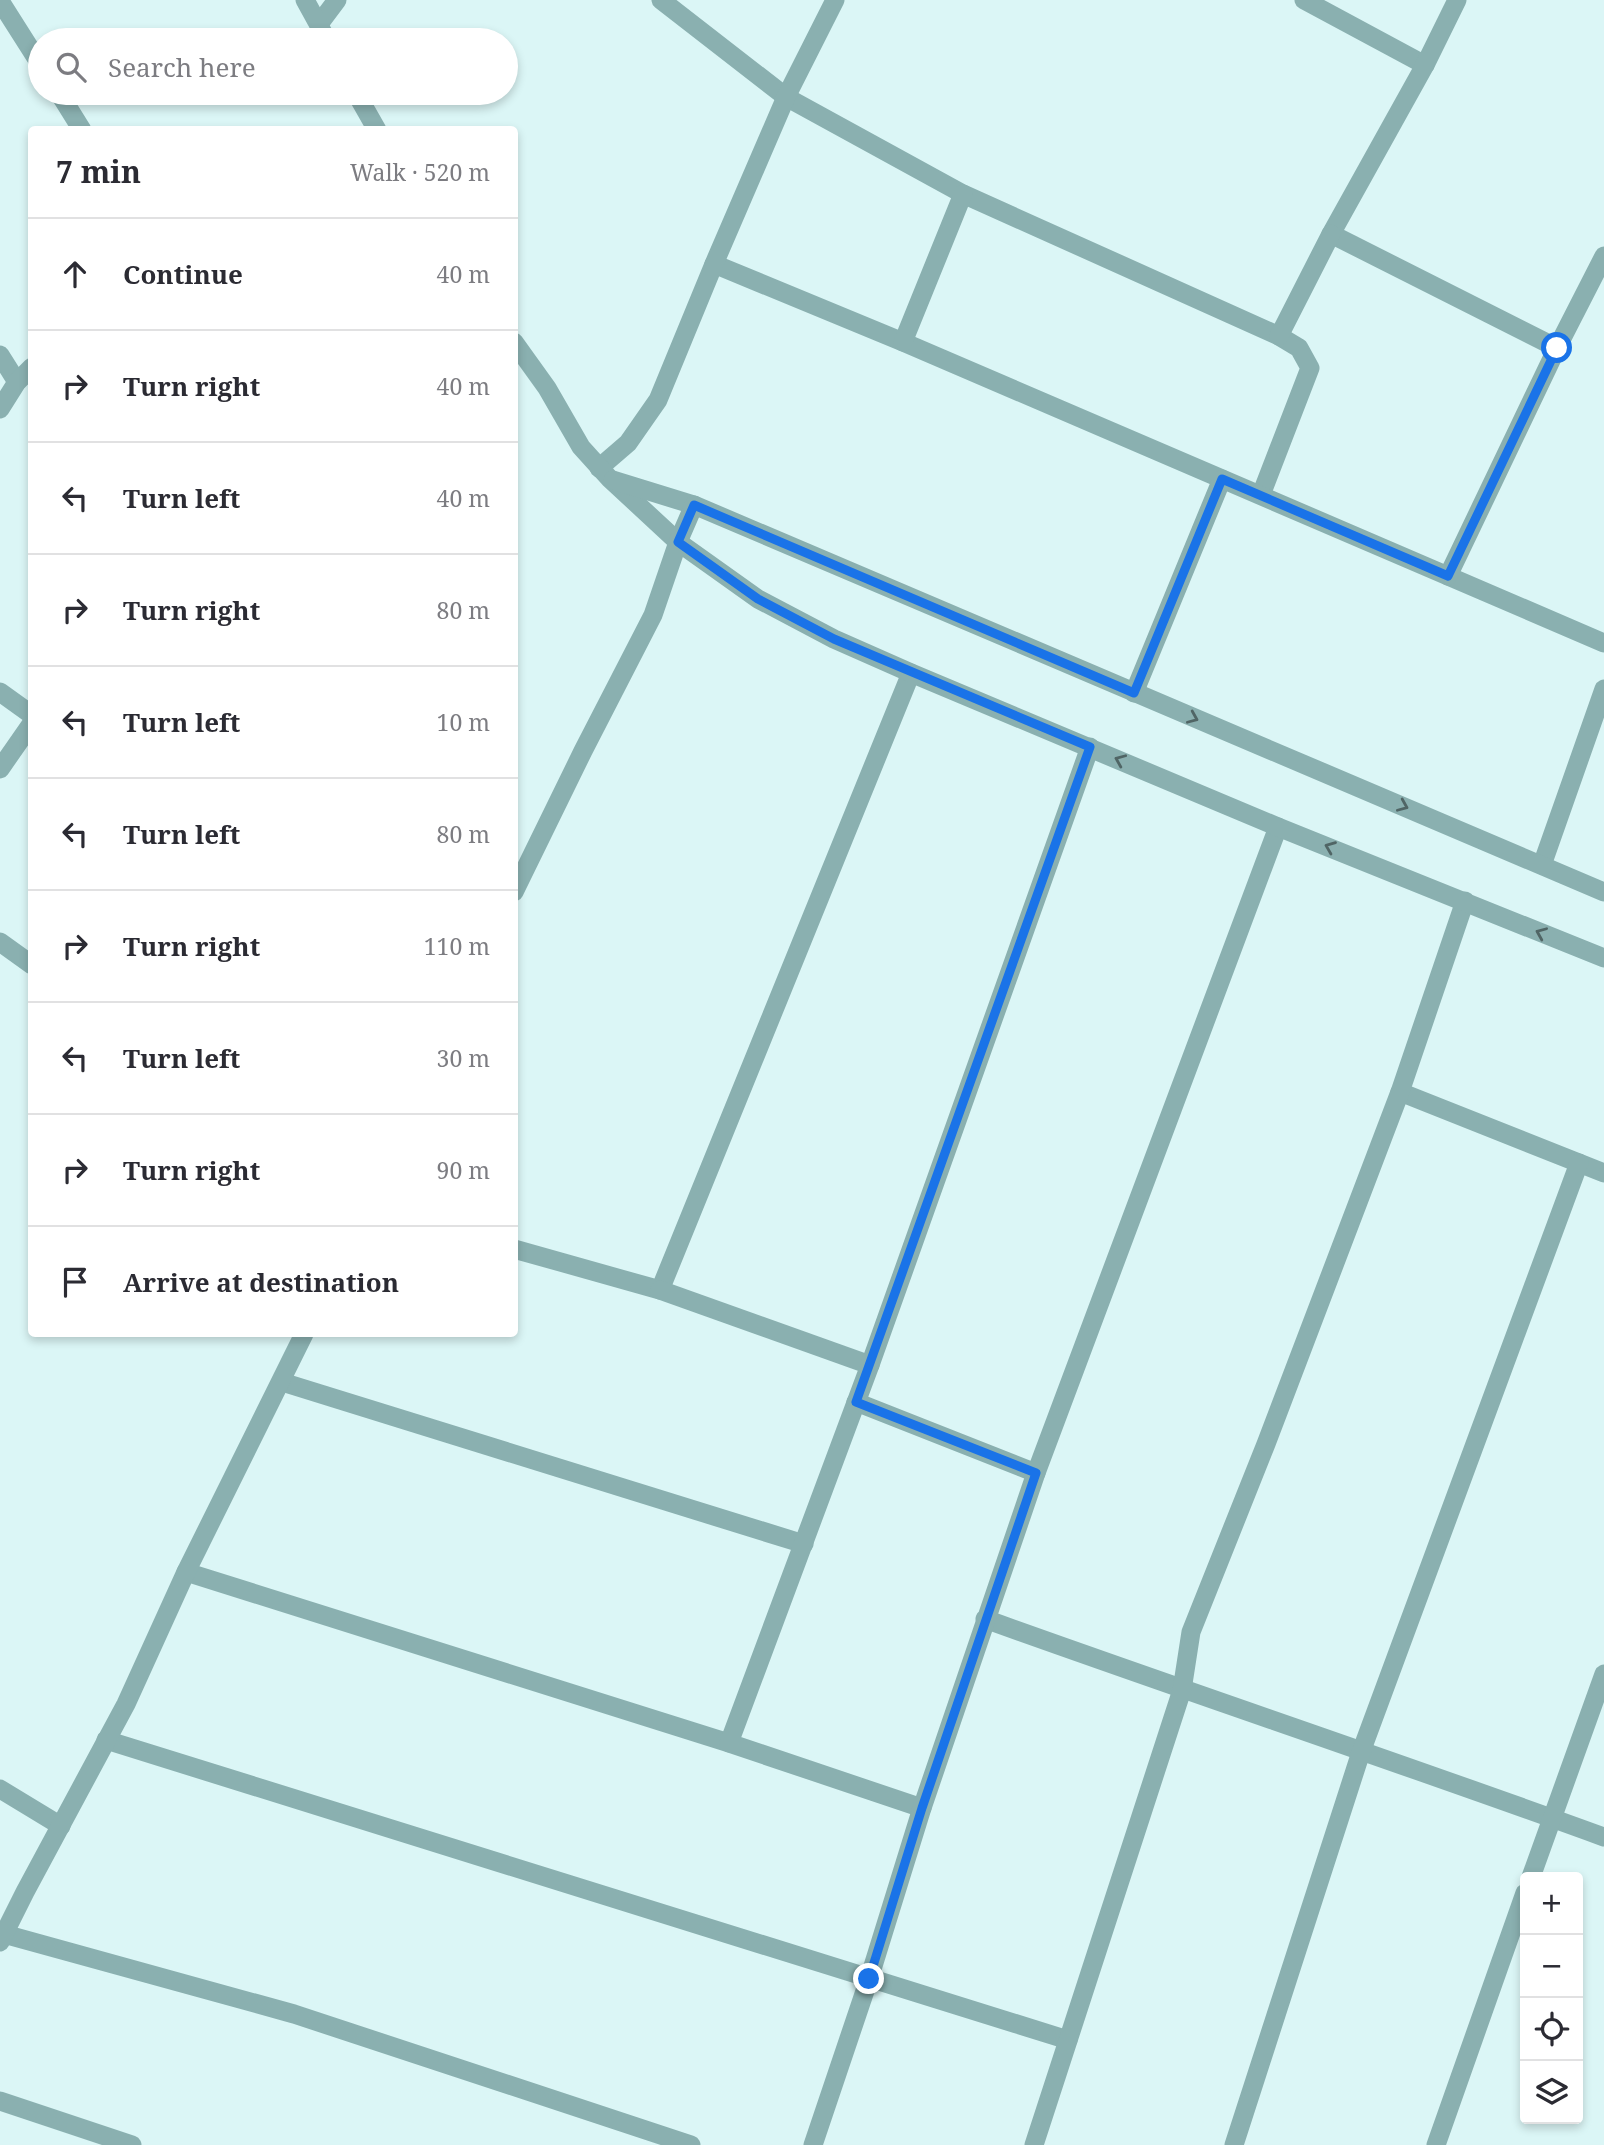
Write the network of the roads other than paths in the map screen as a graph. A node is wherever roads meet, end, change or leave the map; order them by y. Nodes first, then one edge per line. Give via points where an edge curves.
1 (305, 0) edge
2 (337, 0) edge
3 (661, 0) edge
4 (835, 0) edge
5 (1304, 0) edge
6 (1457, 0) edge
7 (0, 1) edge
8 (321, 28) edge
9 (325, 28) edge
10 (28, 45) edge
11 (1425, 65) junction
12 (786, 97) junction
13 (66, 105) edge
14 (363, 105) edge
15 (80, 126) edge
16 (375, 126) edge
17 (962, 194) junction
18 (1331, 234) junction
19 (1604, 256) edge
20 (714, 264) junction
21 (1279, 336) junction
22 (904, 342) junction
23 (518, 348) edge
24 (1557, 348) junction
25 (0, 355) edge
26 (28, 371) edge
27 (17, 382) junction
28 (0, 409) edge
29 (604, 473) junction
30 (1222, 479) junction
31 (1261, 495) junction
32 (694, 505) junction
33 (678, 542) junction
34 (1448, 576) junction
35 (1604, 643) edge
36 (911, 673) junction
37 (1604, 689) edge
38 (0, 692) edge
39 (1134, 693) junction
40 (28, 712) edge
41 (28, 729) edge
42 (1090, 747) junction
43 (0, 769) edge
44 (1278, 827) junction
45 (1542, 865) junction
46 (518, 884) edge
47 (1604, 892) edge
48 (1465, 901) junction
49 (0, 942) edge
50 (1604, 958) edge
51 (28, 962) edge
52 (1400, 1092) junction
53 (1579, 1163) junction
54 (1604, 1173) edge
55 (518, 1250) edge
56 (660, 1290) junction
57 (303, 1337) edge
58 (870, 1365) junction
59 (282, 1382) junction
60 (856, 1402) junction
61 (1036, 1473) junction
62 (804, 1544) junction
63 (186, 1572) junction
64 (985, 1619) junction
65 (1604, 1674) edge
66 (1182, 1690) junction
67 (106, 1740) junction
68 (729, 1743) junction
69 (1361, 1752) junction
70 (0, 1788) edge
71 (922, 1808) junction
72 (1552, 1818) junction
73 (61, 1826) junction
74 (1604, 1837) edge
75 (1533, 1872) edge
76 (1520, 1908) edge
77 (2, 1938) edge
78 (869, 1979) junction
79 (1068, 2040) junction
80 (0, 2101) edge
81 (132, 2145) edge
82 (691, 2145) edge
83 (813, 2145) edge
84 (1034, 2145) edge
85 (1234, 2145) edge
86 (1436, 2145) edge

1 - 8 street
2 - 9 street
3 - 12 street
4 - 12 street
5 - 11 street
6 - 11 street
7 - 10 street
11 - 18 street
12 - 17 street
12 - 20 street
13 - 15 street
14 - 16 street
17 - 21 street
17 - 22 street
18 - 21 street
18 - 24 street
19 - 24 street
20 - 22 street
20 - 29 street via 658,400
21 - 31 street via 1298,348 1310,368
22 - 30 street
23 - 29 street via 581,447
24 - 34 street
25 - 27 street
26 - 27 street
27 - 28 street
29 - 32 street
29 - 33 street
30 - 31 street
30 - 39 street
31 - 34 street
32 - 33 street
32 - 39 street
33 - 36 street via 758,599
33 - 46 street via 653,615
34 - 35 street
36 - 42 street
36 - 56 street
37 - 45 street
38 - 40 street
39 -> 45 street
41 - 43 street
44 -> 42 street
42 - 58 street
48 -> 44 street
44 - 61 street
45 - 47 street
50 -> 48 street
48 - 52 street
49 - 51 street
52 - 53 street
52 - 66 street via 1191,1632
53 - 54 street
53 - 69 street
55 - 56 street
56 - 58 street
57 - 59 street
58 - 60 street
59 - 62 street
59 - 63 street
60 - 61 street
60 - 62 street
61 - 64 street
62 - 68 street
63 - 67 street
63 - 68 street
64 - 66 street
64 - 71 street
65 - 72 street
66 - 69 street
66 - 79 street
67 - 73 street
67 - 78 street
68 - 71 street
69 - 72 street
69 - 85 street
70 - 73 street
71 - 78 street
72 - 74 street
72 - 75 street
73 - 77 street
76 - 86 street
77 - 82 street via 79,1954 294,2014
78 - 79 street
78 - 83 street
79 - 84 street
80 - 81 street

